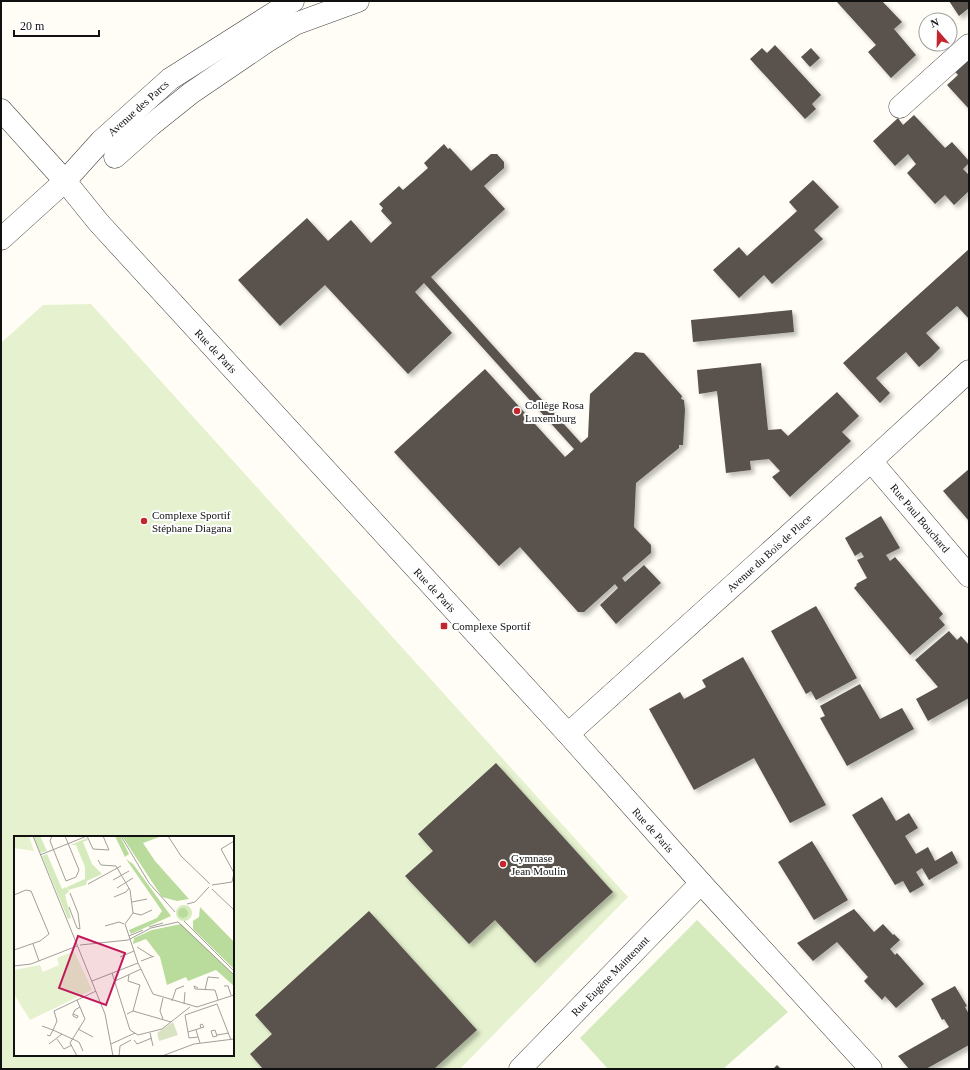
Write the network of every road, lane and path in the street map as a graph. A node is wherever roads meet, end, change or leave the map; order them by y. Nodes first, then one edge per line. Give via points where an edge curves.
1 (294, 1) edge
2 (358, 1) edge
3 (969, 45) edge
4 (900, 107) dead end
5 (1, 110) edge
6 (115, 157) dead end
7 (65, 181) junction
8 (1, 239) edge
9 (969, 372) edge
10 (871, 461) junction
11 (969, 576) edge
12 (568, 734) junction
13 (701, 883) junction
14 (520, 1069) edge
15 (871, 1069) edge

1 - 7 street, Avenue des Parcs via 170,79 101,141
2 - 6 street via 296,24 266,42 191,93
3 - 4 street
5 - 7 street, Rue de Paris
7 - 8 street, Avenue des Parcs
7 - 12 street, Rue de Paris via 99,223
9 - 10 street, Avenue du Bois de Place
10 - 11 street, Rue Paul Bouchard
10 - 12 street, Avenue du Bois de Place
12 - 13 street, Rue de Paris
13 - 14 street, Rue Eugène Maintenant
13 - 15 street, Rue de Paris

